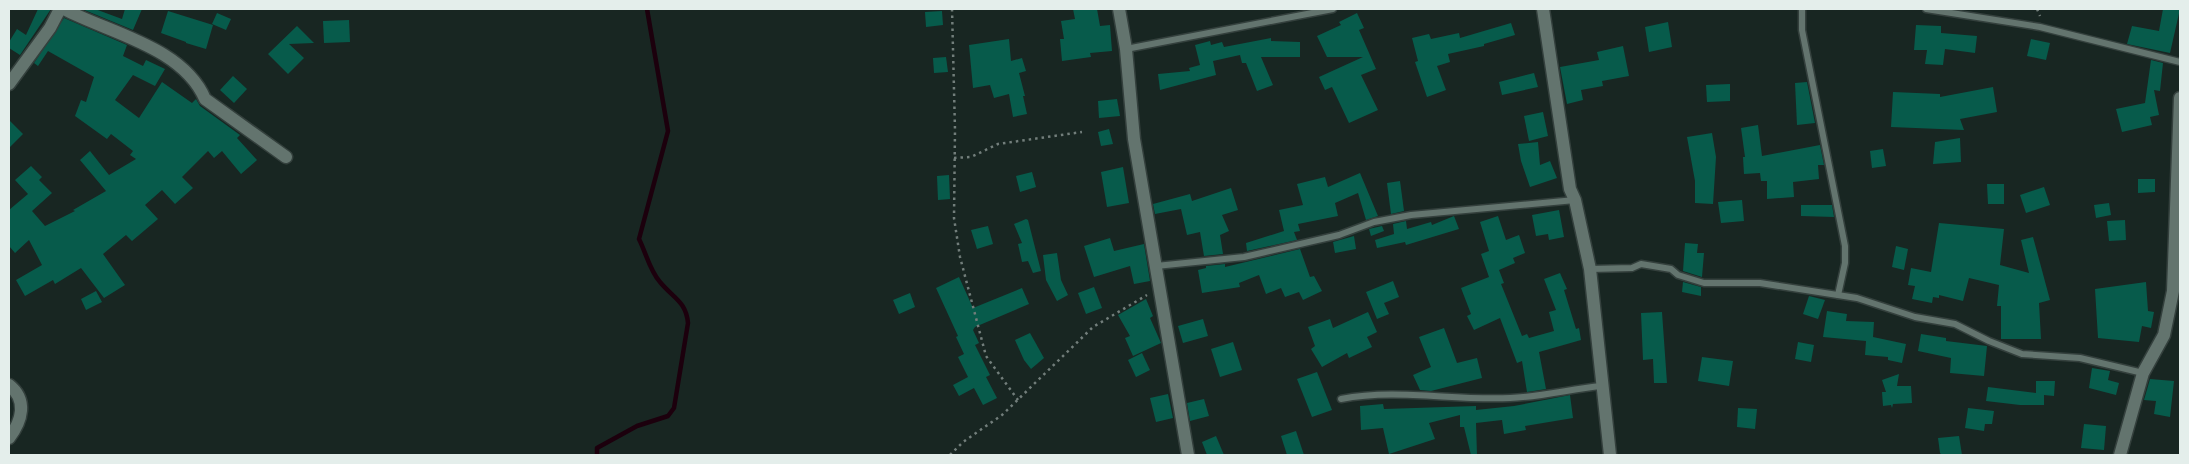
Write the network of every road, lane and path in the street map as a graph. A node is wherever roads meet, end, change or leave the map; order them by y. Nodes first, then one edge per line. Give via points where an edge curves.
1 (62, 9) edge
2 (952, 9) edge
3 (1119, 9) edge
4 (1333, 9) edge
5 (1543, 9) edge
6 (1802, 9) edge
7 (1926, 9) edge
8 (1126, 49) junction
9 (2180, 62) edge
10 (9, 84) edge
11 (2180, 98) edge
12 (1082, 132) dead end
13 (286, 157) dead end
14 (954, 158) junction
15 (1575, 200) junction
16 (1156, 266) junction
17 (1590, 269) junction
18 (1160, 290) junction
19 (1838, 294) junction
20 (2142, 373) junction
21 (9, 385) edge
22 (1601, 386) junction
23 (1341, 399) dead end
24 (1018, 400) junction
25 (9, 438) edge
26 (950, 455) edge
27 (1188, 455) edge
28 (1610, 455) edge
29 (2120, 455) edge

1 - 10 street
1 - 13 street via 144,44 190,74 199,84 205,99
2 - 14 path
3 - 8 street
4 - 8 lane
5 - 15 street via 1570,189
6 - 19 lane via 1802,30 1845,246
7 - 9 lane via 2040,27
8 - 16 street via 1134,139
11 - 20 street via 2173,291 2164,335
12 - 14 path via 998,144 971,157
14 - 24 path via 954,218 974,318 986,356
15 - 16 lane via 1411,215 1244,257
15 - 17 street
16 - 18 street
17 - 19 lane via 1632,268 1641,264 1671,270 1704,283 1760,283
17 - 22 street
18 - 24 path via 1093,328
18 - 27 street
19 - 20 lane via 1955,324 2022,354 2080,358
20 - 29 street
21 - 25 street via 22,405 21,417
22 - 23 lane via 1510,398 1367,394
22 - 28 street
24 - 26 path

